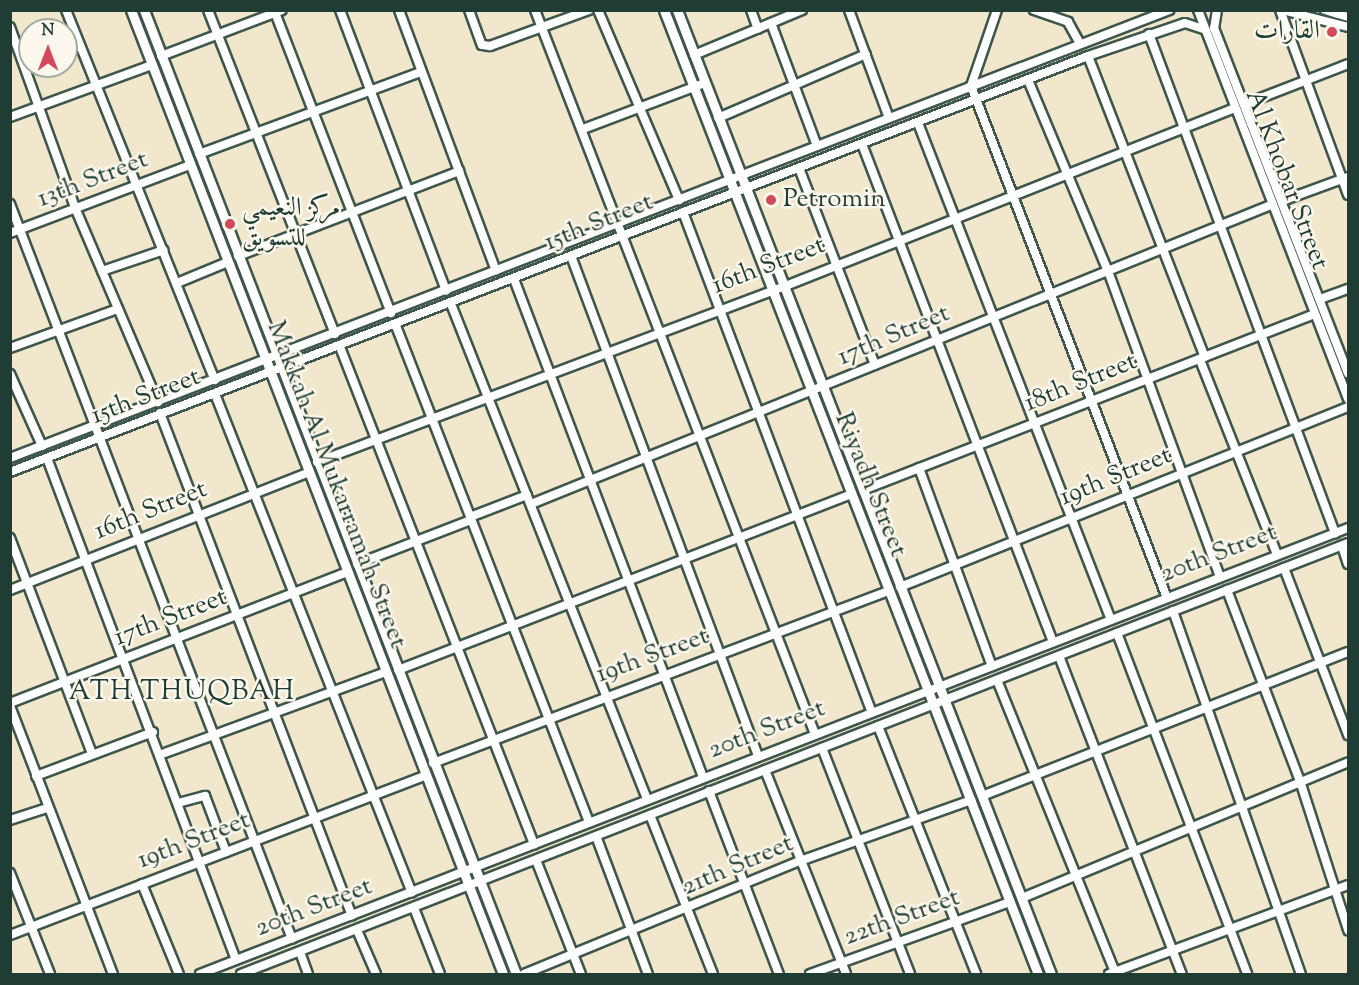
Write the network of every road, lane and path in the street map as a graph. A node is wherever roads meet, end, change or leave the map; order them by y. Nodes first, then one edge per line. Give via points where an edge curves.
1 (66, 10) edge
2 (131, 10) edge
3 (144, 10) edge
4 (208, 10) edge
5 (340, 10) edge
6 (399, 10) edge
7 (469, 10) edge
8 (535, 10) edge
9 (589, 10) edge
10 (598, 10) edge
11 (664, 10) edge
12 (677, 10) edge
13 (751, 10) edge
14 (802, 10) edge
15 (849, 10) edge
16 (997, 10) edge
17 (1034, 10) edge
18 (1169, 10) edge
19 (1198, 10) edge
20 (1217, 10) edge
21 (1281, 10) edge
22 (1325, 10) edge
23 (277, 11) edge
24 (1157, 15) junction
25 (1348, 17) edge
26 (771, 23) junction
27 (10, 27) edge
28 (542, 27) junction
29 (1348, 27) edge
30 (758, 29) junction
31 (1204, 29) junction
32 (1163, 30) junction
33 (1149, 34) junction
34 (217, 35) junction
35 (1079, 44) junction
36 (1224, 52) junction
37 (866, 54) junction
38 (694, 55) junction
39 (161, 56) junction
40 (1215, 56) junction
41 (1085, 57) junction
42 (1348, 64) edge
43 (152, 65) junction
44 (421, 72) junction
45 (1028, 80) junction
46 (1306, 81) junction
47 (705, 83) junction
48 (97, 86) junction
49 (971, 86) junction
50 (694, 87) junction
51 (796, 87) junction
52 (371, 90) junction
53 (976, 100) junction
54 (1245, 104) junction
55 (639, 105) junction
56 (38, 107) junction
57 (1235, 108) junction
58 (314, 110) junction
59 (10, 117) edge
60 (718, 118) junction
61 (890, 118) junction
62 (918, 123) junction
63 (1184, 128) junction
64 (583, 129) junction
65 (256, 131) junction
66 (862, 144) junction
67 (817, 146) junction
68 (1126, 150) junction
69 (199, 154) junction
70 (190, 165) junction
71 (799, 168) junction
72 (459, 171) junction
73 (1067, 173) junction
74 (736, 178) junction
75 (1345, 178) edge
76 (136, 187) junction
77 (746, 189) junction
78 (409, 190) junction
79 (736, 192) junction
80 (1011, 195) junction
81 (1348, 195) edge
82 (679, 200) junction
83 (1282, 201) junction
84 (10, 204) edge
85 (1273, 204) junction
86 (76, 210) junction
87 (352, 211) junction
88 (683, 212) junction
89 (954, 217) junction
90 (620, 223) junction
91 (1220, 226) junction
92 (20, 230) junction
93 (295, 232) junction
94 (10, 234) edge
95 (625, 235) junction
96 (897, 239) junction
97 (1165, 248) junction
98 (164, 250) junction
99 (238, 256) junction
100 (571, 256) junction
101 (228, 262) junction
102 (835, 263) junction
103 (102, 271) junction
104 (496, 271) junction
105 (1108, 271) junction
106 (514, 279) junction
107 (177, 283) junction
108 (783, 287) junction
109 (1348, 289) edge
110 (773, 290) junction
111 (446, 291) junction
112 (1049, 295) junction
113 (1320, 299) junction
114 (451, 304) junction
115 (719, 308) junction
116 (118, 309) junction
117 (391, 313) junction
118 (1314, 314) junction
119 (993, 318) junction
120 (396, 326) junction
121 (61, 330) junction
122 (661, 330) junction
123 (335, 334) junction
124 (1261, 335) junction
125 (936, 341) junction
126 (340, 347) junction
127 (10, 348) edge
128 (606, 350) junction
129 (277, 357) junction
130 (1202, 359) junction
131 (266, 360) junction
132 (875, 365) junction
133 (281, 369) junction
134 (549, 372) junction
135 (270, 373) junction
136 (1348, 373) edge
137 (10, 374) edge
138 (1146, 379) junction
139 (216, 380) junction
140 (824, 389) junction
141 (811, 392) junction
142 (215, 394) junction
143 (487, 395) junction
144 (1348, 399) edge
145 (158, 402) junction
146 (1090, 405) junction
147 (1348, 407) edge
148 (160, 413) junction
149 (431, 416) junction
150 (757, 416) junction
151 (98, 424) junction
152 (1032, 425) junction
153 (1296, 428) junction
154 (103, 436) junction
155 (375, 437) junction
156 (700, 437) junction
157 (42, 446) junction
158 (974, 447) junction
159 (1238, 451) junction
160 (10, 458) edge
161 (47, 458) junction
162 (645, 458) junction
163 (317, 462) junction
164 (919, 468) junction
165 (10, 472) edge
166 (309, 472) junction
167 (1184, 473) junction
168 (588, 481) junction
169 (863, 490) junction
170 (253, 492) junction
171 (852, 494) junction
172 (527, 495) junction
173 (1127, 496) junction
174 (531, 504) junction
175 (198, 515) junction
176 (795, 515) junction
177 (471, 518) junction
178 (1071, 518) junction
179 (1348, 528) edge
180 (1335, 533) junction
181 (739, 537) junction
182 (10, 538) edge
183 (141, 538) junction
184 (415, 541) junction
185 (1011, 542) junction
186 (1345, 544) edge
187 (1277, 554) junction
188 (682, 559) junction
189 (84, 562) junction
190 (357, 564) junction
191 (1348, 564) edge
192 (955, 565) junction
193 (1284, 568) junction
194 (348, 572) junction
195 (1220, 577) junction
196 (627, 582) junction
197 (28, 583) junction
198 (900, 587) junction
199 (10, 590) edge
200 (1227, 590) junction
201 (890, 591) junction
202 (292, 594) junction
203 (1167, 598) junction
204 (570, 604) junction
205 (833, 611) junction
206 (1173, 611) junction
207 (236, 614) junction
208 (1111, 620) junction
209 (513, 627) junction
210 (776, 632) junction
211 (1118, 633) junction
212 (179, 637) junction
213 (1053, 642) junction
214 (456, 647) junction
215 (1348, 652) edge
216 (719, 653) junction
217 (1059, 656) junction
218 (123, 659) junction
219 (1320, 663) junction
220 (992, 666) junction
221 (398, 670) junction
222 (386, 672) junction
223 (663, 674) junction
224 (997, 680) junction
225 (67, 681) junction
226 (1263, 686) junction
227 (939, 687) junction
228 (331, 691) junction
229 (928, 691) junction
230 (606, 696) junction
231 (945, 700) junction
232 (10, 704) edge
233 (934, 704) junction
234 (1208, 707) junction
235 (872, 713) junction
236 (273, 715) junction
237 (548, 717) junction
238 (878, 726) junction
239 (1152, 729) junction
240 (153, 732) junction
241 (215, 733) junction
242 (815, 734) junction
243 (1348, 735) edge
244 (492, 738) junction
245 (822, 748) junction
246 (1095, 752) junction
247 (92, 754) junction
248 (162, 754) junction
249 (758, 756) junction
250 (1348, 762) edge
251 (433, 763) junction
252 (765, 770) junction
253 (426, 775) junction
254 (1038, 775) junction
255 (36, 776) junction
256 (703, 777) junction
257 (1300, 781) junction
258 (709, 791) junction
259 (372, 793) junction
260 (982, 796) junction
261 (647, 799) junction
262 (971, 800) junction
263 (178, 803) junction
264 (1245, 804) junction
265 (47, 808) junction
266 (650, 815) junction
267 (312, 818) junction
268 (10, 820) edge
269 (914, 820) junction
270 (589, 822) junction
271 (1189, 826) junction
272 (596, 836) junction
273 (255, 840) junction
274 (857, 841) junction
275 (534, 844) junction
276 (1133, 849) junction
277 (226, 852) junction
278 (536, 860) junction
279 (800, 861) junction
280 (198, 864) junction
281 (474, 869) junction
282 (10, 873) edge
283 (464, 873) junction
284 (1077, 873) junction
285 (480, 883) junction
286 (142, 884) junction
287 (1348, 885) edge
288 (470, 886) junction
289 (744, 888) junction
290 (1335, 891) junction
291 (412, 893) junction
292 (1022, 898) junction
293 (1010, 902) junction
294 (86, 905) junction
295 (414, 908) junction
296 (688, 910) junction
297 (1278, 913) junction
298 (352, 916) junction
299 (954, 920) junction
300 (31, 927) junction
301 (1228, 927) junction
302 (357, 930) junction
303 (1348, 930) edge
304 (631, 932) junction
305 (10, 935) edge
306 (292, 939) junction
307 (897, 941) junction
308 (1172, 949) junction
309 (300, 952) junction
310 (573, 955) junction
311 (236, 960) junction
312 (841, 963) junction
313 (243, 974) edge
314 (1114, 974) edge
315 (50, 975) edge
316 (113, 975) edge
317 (179, 975) edge
318 (201, 975) edge
319 (308, 975) edge
320 (376, 975) edge
321 (440, 975) edge
322 (503, 975) edge
323 (516, 975) edge
324 (524, 975) edge
325 (581, 975) edge
326 (648, 975) edge
327 (713, 975) edge
328 (779, 975) edge
329 (810, 975) edge
330 (846, 975) edge
331 (910, 975) edge
332 (976, 975) edge
333 (1038, 975) edge
334 (1051, 975) edge
335 (1182, 975) edge
336 (1247, 975) edge
337 (1301, 975) edge

1 - 48 street
2 - 43 main road, Makkah Al Mukarramah Street
3 - 39 main road, Makkah Al Mukarramah Street
4 - 34 street
5 - 52 street
6 - 44 street
7 - 28 street via 482,45
8 - 28 street
9 - 28 street
10 - 55 street
11 - 50 main road, Riyadh Street
12 - 38 main road, Riyadh Street
13 - 30 street
14 - 26 street
15 - 37 street
16 - 49 street
17 - 35 street via 1068,22
18 - 24 street, 15th Street
19 - 31 street, Al Khobar Street
20 - 36 street, Al Khobar Street via 1214,28
21 - 29 street
21 - 46 street
22 - 25 street
23 - 34 street
23 - 58 street
24 - 32 street
24 - 35 street, 15th Street
26 - 30 street
26 - 51 street
27 - 56 street
28 - 64 street
30 - 38 street
31 - 32 street, 15th Street via 1185,23
31 - 40 street, Al Khobar Street
32 - 33 street, 15th Street
33 - 41 street, 15th Street
33 - 63 street
34 - 39 street
34 - 65 street
35 - 41 street
35 - 49 street, 15th Street
36 - 40 street
36 - 54 street, Al Khobar Street
37 - 51 street
37 - 61 street
38 - 47 main road, Riyadh Street
39 - 69 main road, Makkah Al Mukarramah Street
40 - 57 street, Al Khobar Street
41 - 45 street, 15th Street
41 - 68 street
42 - 46 street
43 - 48 street
43 - 70 main road, Makkah Al Mukarramah Street
44 - 52 street
44 - 72 street
45 - 53 street, 15th Street
45 - 73 street
46 - 54 street
46 - 75 street
47 - 50 street
47 - 60 main road, Riyadh Street
48 - 56 street
48 - 76 street
49 - 53 street
49 - 61 street, 15th Street
50 - 55 street
50 - 74 main road, Riyadh Street
51 - 60 street
51 - 67 street
52 - 58 street
52 - 78 street
53 - 62 street, 15th Street
53 - 80 street
54 - 83 street, Al Khobar Street
55 - 64 street
55 - 82 street
56 - 59 street
56 - 86 street
57 - 63 street, 16th Street
57 - 85 street, Al Khobar Street
58 - 65 street
58 - 87 street
60 - 74 main road, Riyadh Street
61 - 67 street, 15th Street
62 - 66 street, 15th Street
62 - 89 street
63 - 68 street, 16th Street
63 - 91 street
64 - 90 street
65 - 69 street
65 - 93 street
66 - 71 street, 15th Street
66 - 96 street
67 - 74 street, 15th Street
68 - 73 street, 16th Street
68 - 97 street
69 - 99 main road, Makkah Al Mukarramah Street
70 - 76 street, 13th Street
70 - 101 main road, Makkah Al Mukarramah Street
71 - 77 street, 15th Street
71 - 102 street
72 - 78 street
72 - 104 street
73 - 80 street, 16th Street
73 - 105 street
74 - 77 main road, Riyadh Street
74 - 79 main road, Riyadh Street
74 - 82 street, 15th Street
75 - 81 street
75 - 83 street
76 - 86 street, 13th Street
76 - 98 street
77 - 79 street, 15th Street
77 - 108 main road, Riyadh Street
78 - 87 street
78 - 111 street
79 - 88 street, 15th Street
79 - 110 main road, Riyadh Street
80 - 89 street, 16th Street
80 - 112 street
82 - 90 street, 15th Street
83 - 113 street, Al Khobar Street
84 - 92 street
85 - 91 street, 17th Street
85 - 118 street, Al Khobar Street
86 - 92 street, 13th Street
86 - 103 street
87 - 93 street
87 - 117 street
88 - 95 street, 15th Street
88 - 115 street
89 - 96 street, 16th Street
89 - 119 street
90 - 95 street
90 - 104 street, 15th Street
91 - 97 street, 17th Street
91 - 124 street
92 - 94 street, 13th Street
92 - 121 street
93 - 99 street
93 - 123 street
95 - 100 street, 15th Street
95 - 122 street
96 - 102 street, 16th Street
96 - 125 street
97 - 105 street, 17th Street
97 - 130 street
98 - 103 street
98 - 107 street
99 - 129 main road, Makkah Al Mukarramah Street
100 - 106 street, 15th Street
100 - 128 street
101 - 107 street
101 - 131 main road, Makkah Al Mukarramah Street
102 - 108 street, 16th Street
102 - 132 street
103 - 116 street
104 - 111 street, 15th Street
105 - 112 street, 17th Street
105 - 138 street
106 - 114 street, 15th Street
106 - 134 street
107 - 139 street
108 - 110 street, 16th Street
108 - 140 main road, Riyadh Street
109 - 113 street
110 - 115 street, 16th Street
110 - 141 main road, Riyadh Street
111 - 117 street, 15th Street
112 - 119 street, 17th Street
112 - 146 street
113 - 136 street, Al Khobar Street
114 - 120 street, 15th Street
114 - 143 street
115 - 122 street, 16th Street
115 - 150 street
116 - 121 street
116 - 145 street
117 - 123 street, 15th Street
118 - 124 street, 18th Street
118 - 144 street, Al Khobar Street
119 - 125 street, 17th Street
119 - 152 street
120 - 126 street, 15th Street
120 - 149 street
121 - 127 street
121 - 151 street
122 - 128 street, 16th Street
122 - 156 street
123 - 129 street, 15th Street
124 - 130 street, 18th Street
124 - 153 street
125 - 132 street, 17th Street
125 - 158 street
126 - 133 street, 15th Street
126 - 155 street
128 - 134 street, 16th Street
128 - 162 street
129 - 131 street, 15th Street
129 - 133 main road, Makkah Al Mukarramah Street
130 - 138 street, 18th Street
130 - 159 street
131 - 135 main road, Makkah Al Mukarramah Street
131 - 139 street, 15th Street
132 - 140 street, 17th Street
133 - 135 street, 15th Street
133 - 163 main road, Makkah Al Mukarramah Street
134 - 143 street, 16th Street
134 - 168 street
135 - 142 street, 15th Street
135 - 166 main road, Makkah Al Mukarramah Street
137 - 157 street
138 - 146 street, 18th Street
138 - 167 street
139 - 145 street, 15th Street
140 - 141 street, 17th Street
140 - 169 main road, Riyadh Street
141 - 150 street, 17th Street
141 - 171 main road, Riyadh Street
142 - 148 street, 15th Street
142 - 170 street
143 - 149 street, 16th Street
143 - 172 street
145 - 151 street, 15th Street
146 - 152 street, 18th Street
146 - 173 street
147 - 153 street, 19th Street
148 - 154 street, 15th Street
148 - 175 street
149 - 155 street, 16th Street
149 - 177 street
150 - 156 street, 17th Street
150 - 176 street
151 - 154 street
151 - 157 street, 15th Street
152 - 158 street, 18th Street
152 - 178 street
153 - 159 street, 19th Street
153 - 180 street
154 - 161 street, 15th Street
154 - 183 street
155 - 163 street, 16th Street
155 - 184 street
156 - 162 street, 17th Street
156 - 181 street
157 - 160 street, 15th Street
158 - 164 street, 18th Street
158 - 185 street
159 - 167 street, 19th Street
159 - 187 street
161 - 165 street, 15th Street
161 - 189 street
162 - 168 street, 17th Street
162 - 188 street
163 - 190 main road, Makkah Al Mukarramah Street
164 - 169 street, 18th Street
164 - 192 street
166 - 170 street, 16th Street
166 - 194 main road, Makkah Al Mukarramah Street
167 - 173 street, 19th Street
167 - 195 street
168 - 174 street, 17th Street
168 - 196 street
169 - 198 main road, Riyadh Street
170 - 175 street, 16th Street
170 - 202 street
171 - 176 street
171 - 201 main road, Riyadh Street
172 - 174 street
172 - 177 street
173 - 178 street, 19th Street
173 - 203 street
174 - 204 street
175 - 183 street, 16th Street
175 - 207 street
176 - 181 street
176 - 205 street
177 - 184 street
177 - 209 street
178 - 185 street, 19th Street
178 - 208 street
179 - 180 street, 20th Street
180 - 187 street, 20th Street
181 - 188 street
181 - 210 street
182 - 197 street
183 - 189 street, 16th Street
183 - 212 street
184 - 190 street
184 - 214 street
185 - 192 street, 19th Street
185 - 213 street
186 - 191 street
186 - 193 street, 20th Street
187 - 195 street, 20th Street
188 - 196 street
188 - 216 street
189 - 197 street, 16th Street
189 - 218 street
190 - 221 main road, Makkah Al Mukarramah Street
192 - 198 street, 19th Street
192 - 220 street
193 - 200 street, 20th Street
193 - 219 street
194 - 202 street, 17th Street
194 - 222 main road, Makkah Al Mukarramah Street
195 - 203 street, 20th Street
196 - 204 street
196 - 223 street
197 - 199 street, 16th Street
197 - 225 street
198 - 227 main road, Riyadh Street
200 - 206 street, 20th Street
200 - 226 street
201 - 205 street, 19th Street
201 - 229 main road, Riyadh Street
202 - 207 street, 17th Street
202 - 228 street
203 - 208 street, 20th Street
204 - 209 street
204 - 230 street
205 - 210 street, 19th Street
205 - 235 street
206 - 211 street, 20th Street
206 - 234 street
207 - 212 street, 17th Street
207 - 236 street
208 - 213 street, 20th Street
209 - 214 street
209 - 237 street
210 - 216 street, 19th Street
210 - 242 street
211 - 217 street, 20th Street
211 - 239 street
212 - 218 street, 17th Street
212 - 241 street
213 - 220 street, 20th Street
214 - 221 street
214 - 244 street
215 - 219 street
216 - 223 street, 19th Street
216 - 249 street
217 - 224 street, 20th Street
217 - 246 street
218 - 225 street, 17th Street
218 - 240 street
219 - 226 street
219 - 243 street
220 - 227 street, 20th Street
221 - 251 main road, Makkah Al Mukarramah Street
222 - 228 street
222 - 253 main road, Makkah Al Mukarramah Street
223 - 230 street, 19th Street
223 - 256 street
224 - 231 street, 20th Street
224 - 254 street
225 - 232 street, 17th Street
225 - 247 street
226 - 234 street
226 - 257 street
227 - 229 street, 20th Street
227 - 231 main road, Riyadh Street
228 - 236 street
228 - 259 street
229 - 233 main road, Riyadh Street
229 - 235 street, 20th Street
230 - 237 street, 19th Street
230 - 261 street
231 - 233 street, 20th Street
231 - 260 main road, Riyadh Street
232 - 255 street
233 - 238 street, 20th Street
233 - 262 main road, Riyadh Street
234 - 239 street
234 - 264 street
235 - 242 street, 20th Street
236 - 241 street
236 - 267 street
237 - 244 street, 19th Street
237 - 270 street
238 - 245 street, 20th Street
238 - 269 street
239 - 246 street
239 - 271 street
240 - 247 street
240 - 248 street
241 - 248 street
241 - 273 street
242 - 249 street, 20th Street
244 - 251 street, 19th Street
244 - 275 street
245 - 252 street, 20th Street
245 - 274 street
246 - 254 street
246 - 276 street
247 - 255 street
248 - 263 street
249 - 256 street, 20th Street
250 - 257 street
251 - 281 main road, Makkah Al Mukarramah Street
252 - 258 street, 20th Street
252 - 279 street
253 - 259 street, 19th Street
253 - 283 main road, Makkah Al Mukarramah Street
254 - 260 street
254 - 284 street
255 - 265 street
256 - 261 street, 20th Street
257 - 264 street
257 - 290 street
258 - 266 street, 20th Street
258 - 289 street
259 - 267 street, 19th Street
259 - 291 street
260 - 292 main road, Riyadh Street
261 - 270 street, 20th Street
262 - 269 street, 21th Street
262 - 293 main road, Riyadh Street
263 - 277 street via 205,796
263 - 280 street
264 - 271 street
264 - 297 street
265 - 268 street
265 - 294 street
266 - 272 street, 20th Street
266 - 296 street
267 - 273 street, 19th Street
267 - 298 street
269 - 274 street, 21th Street
269 - 299 street
270 - 275 street, 20th Street
271 - 276 street
271 - 301 street
272 - 278 street, 20th Street
272 - 304 street
273 - 277 street, 19th Street
273 - 306 street
274 - 279 street, 21th Street
274 - 307 street
275 - 281 street, 20th Street
276 - 284 street
276 - 308 street
277 - 280 street, 19th Street
278 - 285 street, 20th Street
278 - 310 street
279 - 289 street, 21th Street
279 - 312 street
280 - 286 street, 19th Street
280 - 311 street
281 - 283 street, 20th Street
281 - 285 main road, Makkah Al Mukarramah Street
282 - 300 street
283 - 288 main road, Makkah Al Mukarramah Street
283 - 291 street, 20th Street
284 - 292 street
284 - 314 street
285 - 288 street, 20th Street
285 - 323 main road, Makkah Al Mukarramah Street
286 - 294 street, 19th Street
286 - 317 street
287 - 290 street
288 - 295 street, 20th Street
288 - 322 main road, Makkah Al Mukarramah Street
289 - 296 street, 21th Street
289 - 328 street
290 - 297 street
290 - 303 street
291 - 298 street, 20th Street
292 - 334 main road, Riyadh Street
293 - 299 street, 22th Street
293 - 333 main road, Riyadh Street
294 - 300 street, 19th Street
294 - 316 street
295 - 302 street, 20th Street
295 - 321 street
296 - 304 street, 21th Street
296 - 327 street
297 - 301 street
297 - 337 street
298 - 306 street, 20th Street
299 - 307 street, 22th Street
299 - 332 street
300 - 305 street, 19th Street
300 - 315 street
301 - 308 street
301 - 336 street
302 - 309 street, 20th Street
302 - 320 street
304 - 310 street, 21th Street
304 - 326 street
306 - 311 street, 20th Street
307 - 312 street, 22th Street
307 - 331 street
308 - 314 street
308 - 335 street
309 - 313 street, 20th Street
309 - 319 street
310 - 324 street, 21th Street
310 - 325 street
311 - 318 street, 20th Street
312 - 329 street, 22th Street
312 - 330 street

